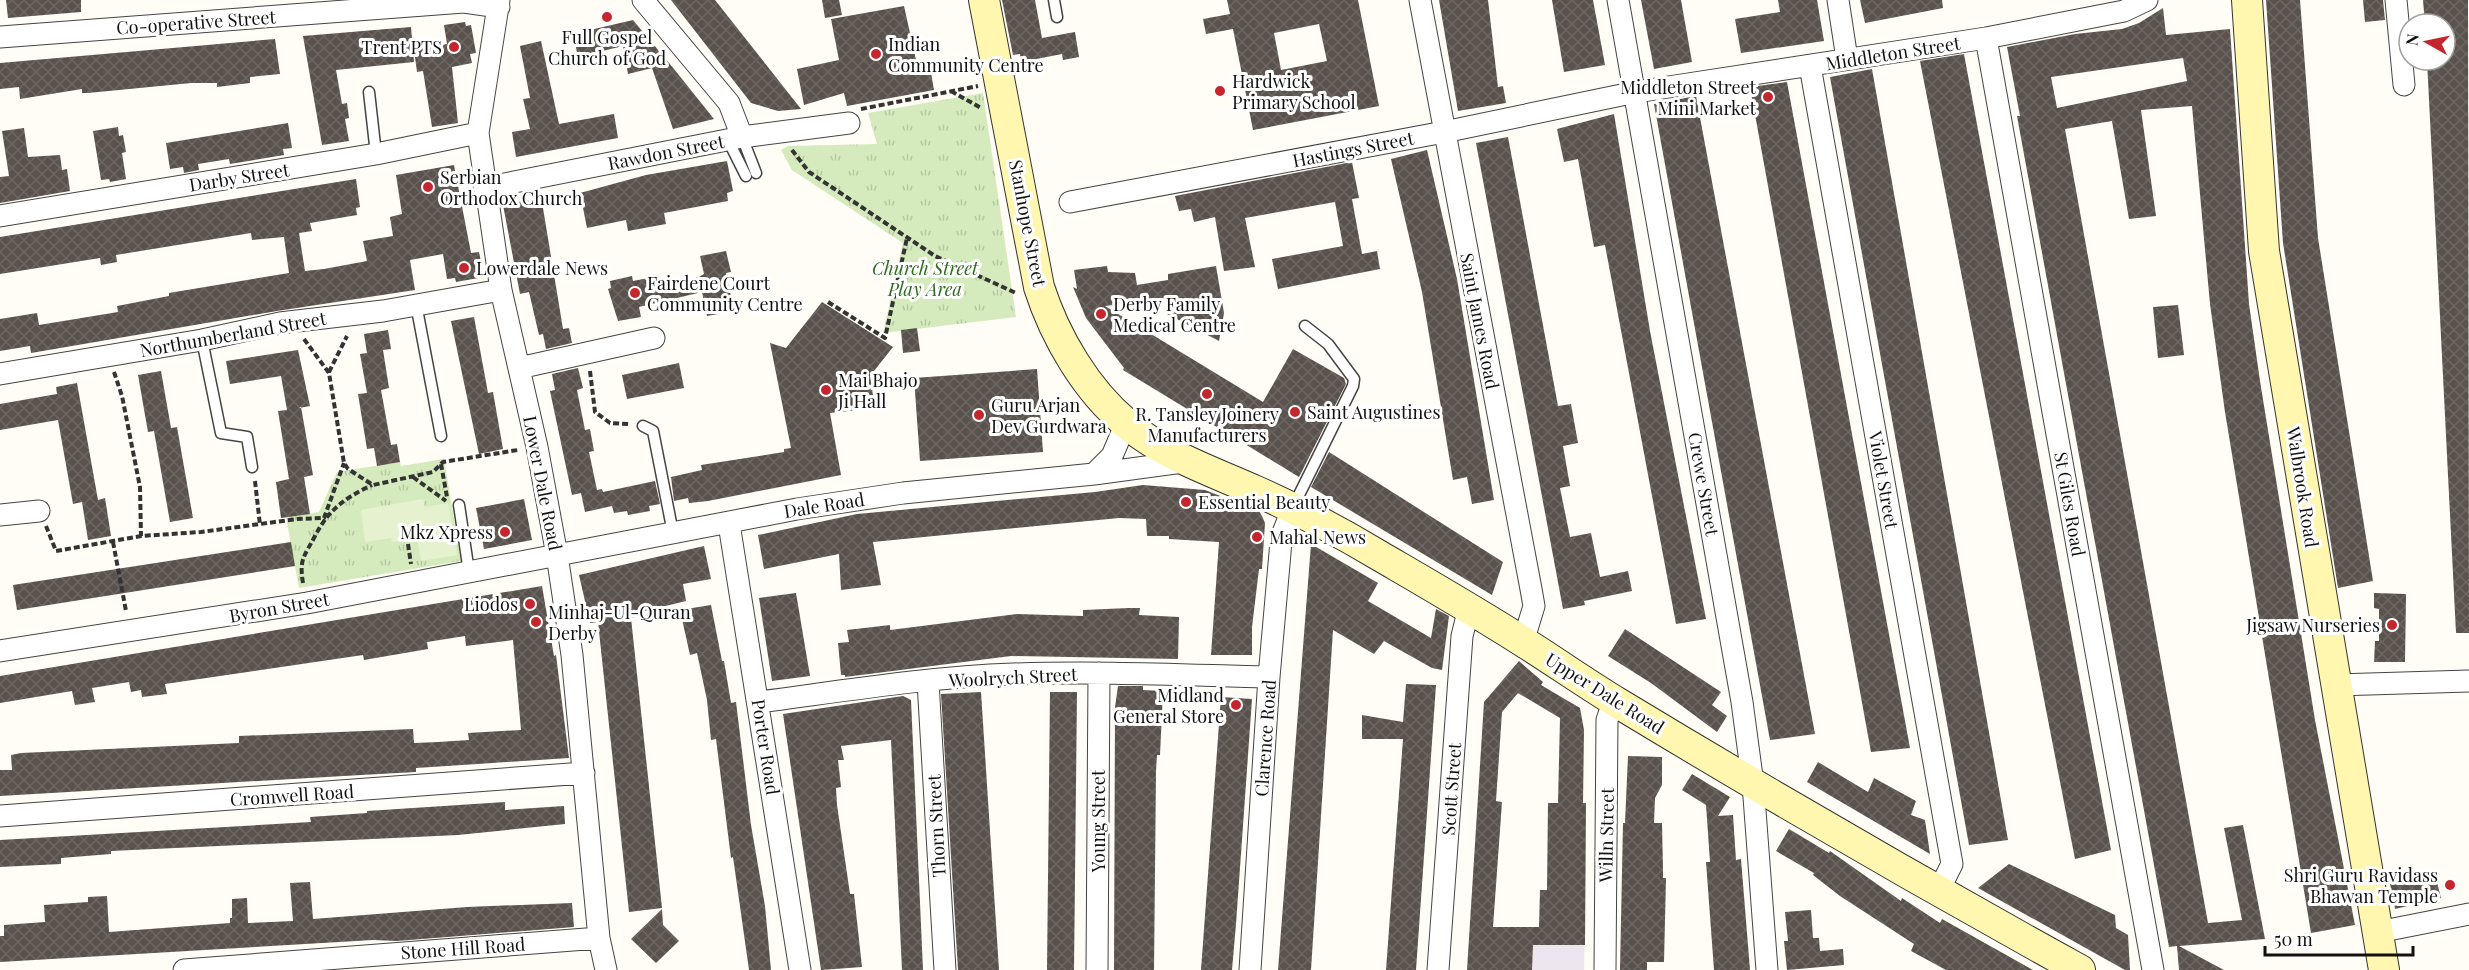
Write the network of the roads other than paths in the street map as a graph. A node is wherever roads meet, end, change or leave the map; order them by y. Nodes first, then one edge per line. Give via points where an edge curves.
1 (643, 0) edge
2 (984, 0) edge
3 (1054, 0) edge
4 (1420, 0) edge
5 (1618, 0) edge
6 (1838, 0) edge
7 (2147, 0) edge
8 (2247, 0) edge
9 (2396, 0) edge
10 (499, 3) edge
11 (1057, 17) dead end
12 (0, 37) edge
13 (1986, 38) junction
14 (1847, 59) junction
15 (1810, 66) junction
16 (2404, 85) dead end
17 (369, 92) dead end
18 (1636, 92) junction
19 (849, 123) road end
20 (1444, 132) junction
21 (478, 134) junction
22 (735, 139) junction
23 (376, 154) junction
24 (751, 174) dead end
25 (484, 188) junction
26 (1070, 202) dead end
27 (0, 216) edge
28 (501, 290) junction
29 (416, 304) junction
30 (1305, 326) dead end
31 (654, 338) dead end
32 (202, 340) junction
33 (519, 368) junction
34 (0, 374) edge
35 (1126, 423) junction
36 (643, 426) road end
37 (441, 436) dead end
38 (1190, 461) junction
39 (252, 467) road end
40 (1094, 474) junction
41 (459, 505) dead end
42 (1293, 507) junction
43 (39, 511) road end
44 (0, 515) edge
45 (729, 524) junction
46 (673, 533) junction
47 (557, 555) junction
48 (469, 572) junction
49 (1469, 608) junction
50 (1523, 642) junction
51 (0, 651) edge
52 (1099, 673) junction
53 (1269, 677) junction
54 (2469, 681) edge
55 (928, 682) junction
56 (2336, 685) junction
57 (1614, 700) junction
58 (759, 702) junction
59 (584, 773) junction
60 (1753, 784) junction
61 (0, 816) edge
62 (1938, 892) junction
63 (2469, 914) edge
64 (2378, 932) junction
65 (599, 938) junction
66 (184, 970) edge
67 (606, 970) edge
68 (800, 970) edge
69 (945, 970) edge
70 (1098, 970) edge
71 (1250, 970) edge
72 (1438, 970) edge
73 (1605, 970) edge
74 (1767, 970) edge
75 (2080, 970) edge
76 (2153, 970) edge
77 (2384, 970) edge

1 - 22 street via 729,103
2 - 35 street, Stanhope Street via 1039,286 1060,342
3 - 11 lane
4 - 20 street, Saint James Road
5 - 18 street, Crewe Street
6 - 14 street
7 - 13 street, Middleton Street via 2124,11
8 - 56 street, Walbrook Road via 2264,250
9 - 16 street
10 - 12 street, Co-operative Street via 464,2
10 - 21 street, Lower Dale Road
13 - 14 street, Middleton Street
13 - 76 street, St Giles Road
14 - 15 street, Middleton Street
15 - 18 street, Middleton Street
15 - 62 street, Violet Street via 1952,864
17 - 23 lane
18 - 20 street, Hastings Street
18 - 60 street, Crewe Street
19 - 22 street, Rawdon Street
20 - 26 street, Hastings Street
20 - 50 street, Saint James Road via 1532,598
21 - 23 street, Darby Street
21 - 25 street, Lower Dale Road
22 - 24 lane
22 - 25 street, Rawdon Street
23 - 27 street, Darby Street
25 - 28 street, Lower Dale Road
28 - 29 street, Northumberland Street
28 - 33 street, Lower Dale Road
29 - 32 street, Northumberland Street via 289,322
29 - 37 lane
30 - 42 lane via 1328,344 1350,372 1353,386
31 - 33 street
32 - 34 street, Northumberland Street
32 - 39 lane via 221,433 247,437
33 - 47 street, Lower Dale Road
35 - 38 street, Upper Dale Road
35 - 40 street via 1112,456
36 - 46 lane via 654,431
38 - 40 street, Dale Road
38 - 42 street, Upper Dale Road
40 - 45 street, Dale Road via 903,493
41 - 48 lane
42 - 49 street, Upper Dale Road
42 - 53 street, Clarence Road via 1281,538
43 - 44 street
45 - 46 street, Dale Road
45 - 58 street, Porter Road
46 - 47 street, Dale Road
47 - 48 street, Byron Street
47 - 59 street, Lower Dale Road
48 - 51 street, Byron Street via 307,603
49 - 50 street, Upper Dale Road
49 - 72 street, Scott Street via 1462,636
50 - 57 street, Upper Dale Road
52 - 53 street, Woolrych Street
52 - 55 street, Woolrych Street via 1001,675
52 - 70 street, Young Street
53 - 71 street, Clarence Road
54 - 56 street
55 - 58 street, Woolrych Street
55 - 69 street, Thorn Street
56 - 64 street, Walbrook Road
57 - 60 street, Upper Dale Road
57 - 73 street, Willn Street via 1607,720
58 - 68 street, Porter Road
59 - 61 street, Cromwell Road
59 - 65 street, Lower Dale Road
60 - 62 street, Upper Dale Road
60 - 74 street, Crewe Street
62 - 75 street, Upper Dale Road
63 - 64 street
64 - 77 street, Walbrook Road
65 - 66 street, Stone Hill Road
65 - 67 street, Lower Dale Road

